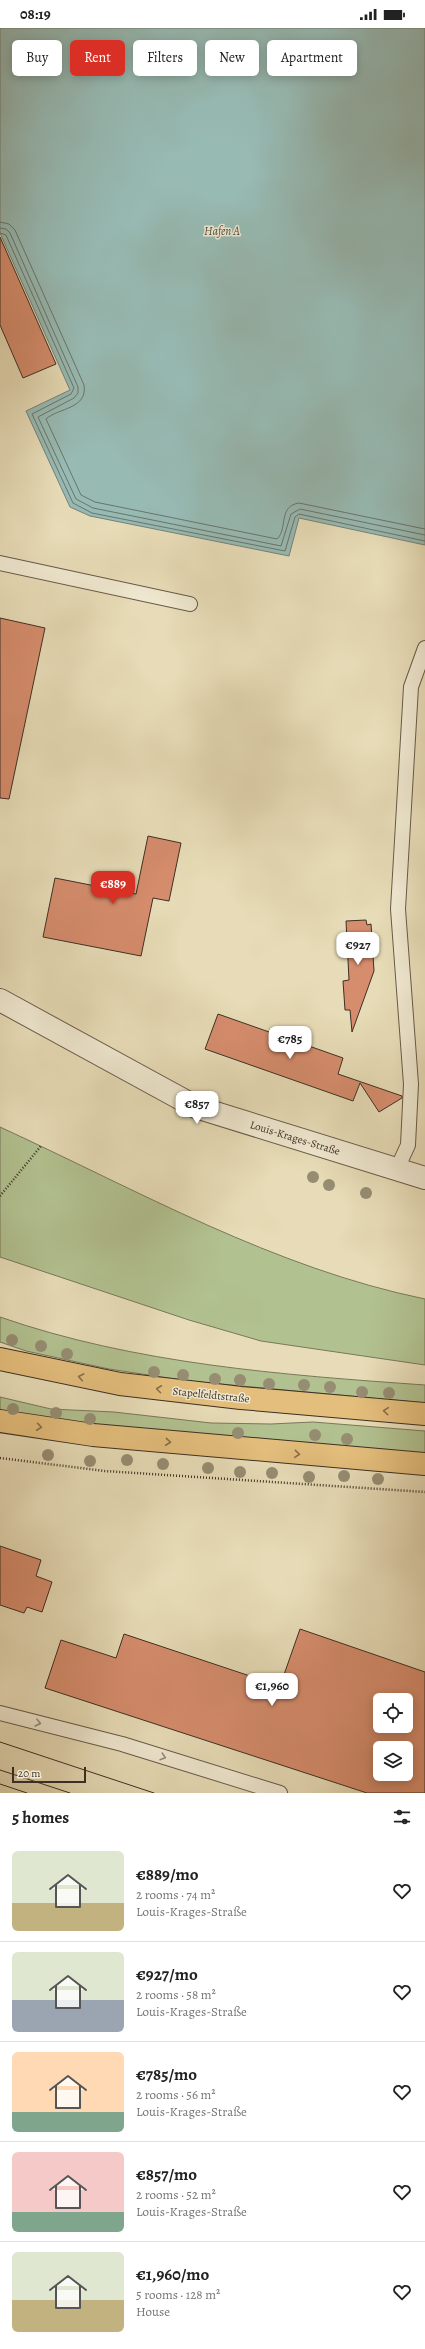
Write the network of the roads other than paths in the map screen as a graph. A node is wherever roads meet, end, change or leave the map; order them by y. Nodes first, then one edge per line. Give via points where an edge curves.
1 (0, 563) edge
2 (190, 604) dead end
3 (425, 648) edge
4 (0, 1000) edge
5 (397, 1169) junction
6 (425, 1178) edge
7 (0, 1359) edge
8 (425, 1414) edge
9 (0, 1421) edge
10 (425, 1464) edge
11 (0, 1714) edge
12 (280, 1793) edge

1 - 2 lane
3 - 5 lane via 411,687 398,902 411,1084 408,1145
4 - 5 street, Louis-Krages-Straße via 196,1107
5 - 6 street, Louis-Krages-Straße
8 -> 7 main road, Stapelfeldtstraße via 241,1398 120,1384
9 -> 10 main road via 109,1436
11 -> 12 lane via 122,1744

